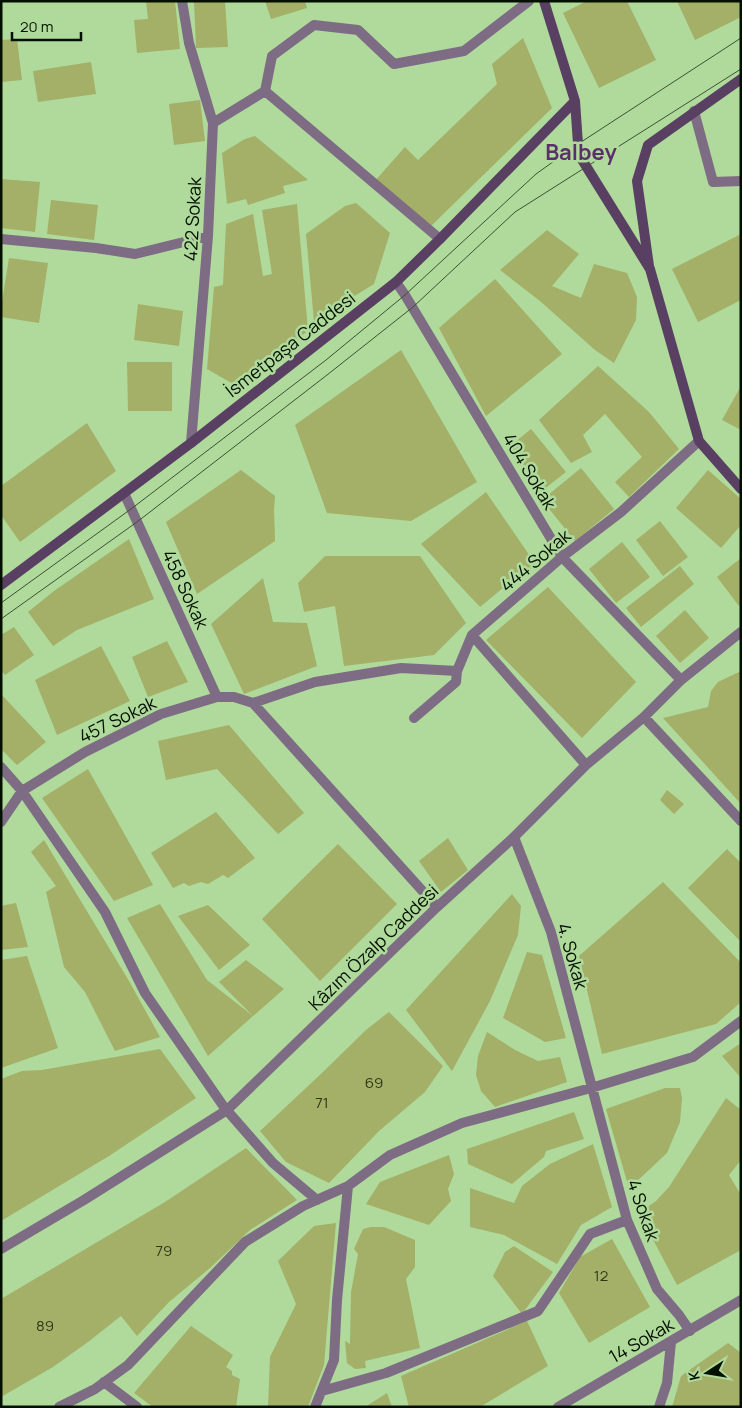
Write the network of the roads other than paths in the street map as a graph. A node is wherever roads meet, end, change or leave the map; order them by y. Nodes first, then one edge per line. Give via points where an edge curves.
1 (182, 1) edge
2 (529, 1) edge
3 (544, 1) edge
4 (741, 79) edge
5 (265, 90) junction
6 (576, 101) junction
7 (694, 111) junction
8 (213, 123) junction
9 (741, 181) edge
10 (208, 236) junction
11 (1, 239) edge
12 (440, 239) junction
13 (650, 269) junction
14 (396, 282) junction
15 (699, 441) junction
16 (191, 443) junction
17 (741, 489) edge
18 (124, 493) junction
19 (562, 557) junction
20 (1, 585) edge
21 (741, 632) edge
22 (472, 635) junction
23 (457, 671) junction
24 (681, 680) junction
25 (217, 698) junction
26 (253, 703) junction
27 (644, 717) junction
28 (414, 718) dead end
29 (586, 765) junction
30 (1, 767) edge
31 (22, 791) junction
32 (741, 820) edge
33 (1, 822) edge
34 (514, 837) junction
35 (438, 907) junction
36 (741, 1021) edge
37 (591, 1088) junction
38 (227, 1110) junction
39 (348, 1186) junction
40 (317, 1200) junction
41 (627, 1220) junction
42 (1, 1249) edge
43 (741, 1300) edge
44 (690, 1331) junction
45 (671, 1342) junction
46 (104, 1382) junction
47 (322, 1391) junction
48 (60, 1407) edge
49 (138, 1407) edge
50 (316, 1407) edge
51 (558, 1407) edge
52 (660, 1407) edge

1 - 8 street, 422 Sokak via 189,43
2 - 5 street via 464,51 394,64 358,30 314,25 272,56
3 - 6 street
4 - 7 street
5 - 8 street
5 - 12 street
6 - 12 street, İsmetpaşa Caddesi
6 - 13 street via 581,158
7 - 9 street via 713,182
7 - 13 street via 648,145 636,181
8 - 10 street, 422 Sokak
10 - 11 street via 135,254
10 - 16 street, 422 Sokak
12 - 14 street, İsmetpaşa Caddesi
13 - 15 street
14 - 16 street, İsmetpaşa Caddesi
14 - 19 street, 404 Sokak
15 - 17 street
15 - 19 street, 444 Sokak via 621,512
16 - 18 street, İsmetpaşa Caddesi
18 - 20 street, İsmetpaşa Caddesi
18 - 25 street, 458 Sokak
19 - 22 street, 444 Sokak
19 - 24 street, 404 Sokak
21 - 24 street, Kâzım Özalp Caddesi
22 - 23 street, 444 Sokak
22 - 29 street
23 - 26 street via 401,668 315,682
23 - 28 street, 444 Sokak via 456,682
24 - 27 street, Kâzım Özalp Caddesi
25 - 26 street, 457 Sokak via 234,697
25 - 31 street, 457 Sokak via 161,714 85,752
26 - 35 street
27 - 29 street, Kâzım Özalp Caddesi
27 - 32 street
29 - 34 street, Kâzım Özalp Caddesi
30 - 31 street
31 - 33 street
31 - 38 street via 105,912 146,993
34 - 35 street, Kâzım Özalp Caddesi
34 - 37 street, 4. Sokak via 550,932
35 - 38 street, Kâzım Özalp Caddesi
36 - 37 street via 693,1057
37 - 39 street via 462,1123 390,1155
37 - 41 street, 4 Sokak
38 - 40 street via 273,1163
38 - 42 street, Kâzım Özalp Caddesi
39 - 40 street
39 - 47 street via 334,1360
40 - 46 street via 246,1242 128,1365
41 - 44 street, 4 Sokak via 657,1289
41 - 47 street via 590,1234 538,1311 386,1373
43 - 44 street, 14 Sokak
44 - 45 street, 14 Sokak
45 - 51 street, 14 Sokak
45 - 52 street via 667,1383
46 - 48 street
46 - 49 street
47 - 50 street

